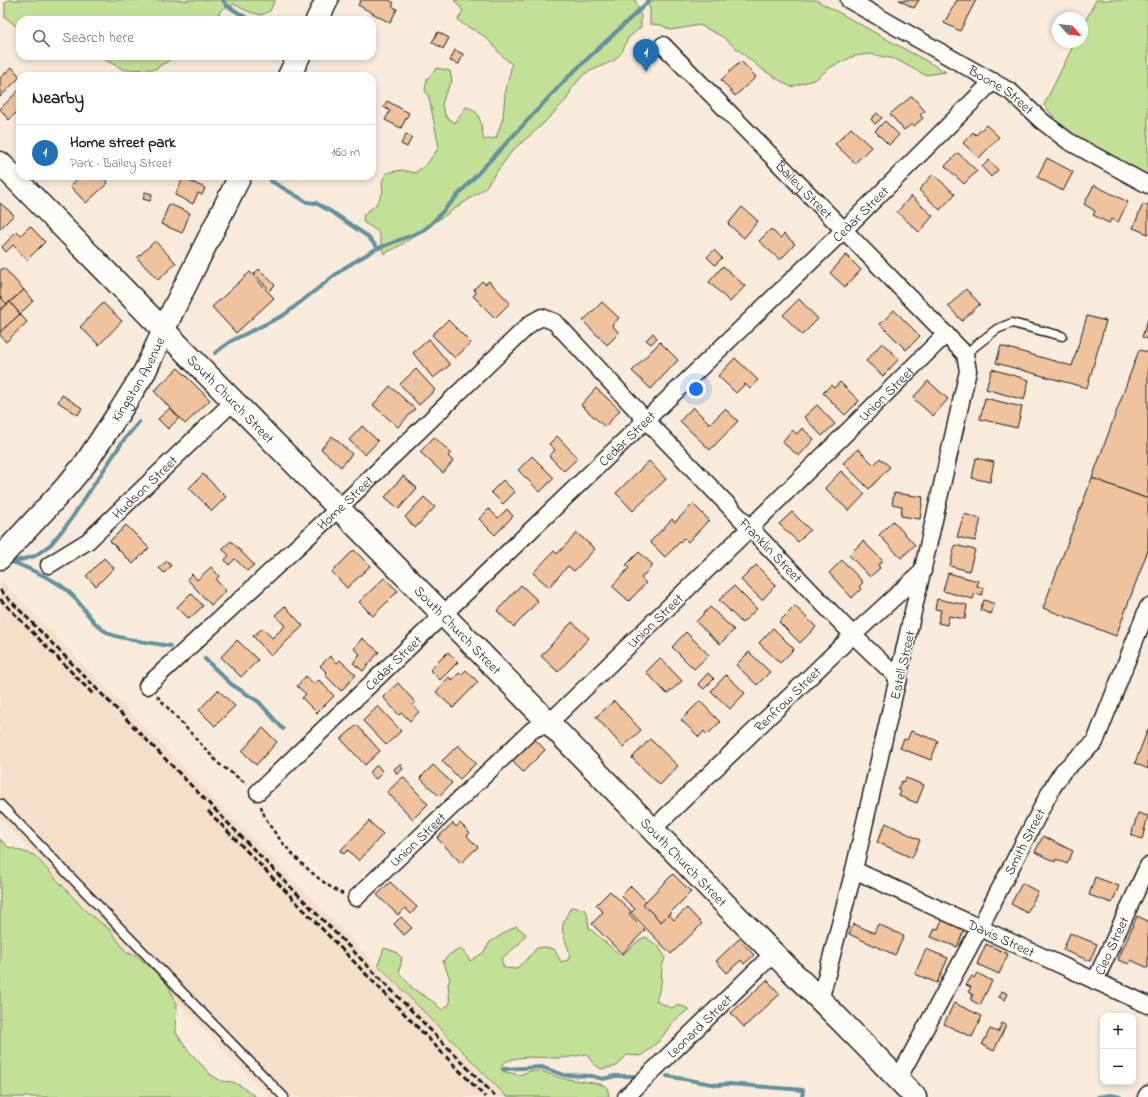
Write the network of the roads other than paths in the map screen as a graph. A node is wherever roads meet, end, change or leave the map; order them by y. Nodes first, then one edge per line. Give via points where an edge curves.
1 (327, 0) edge
2 (849, 0) edge
3 (319, 16) edge
4 (664, 45) dead end
5 (297, 60) edge
6 (291, 72) edge
7 (993, 81) junction
8 (0, 163) edge
9 (16, 179) edge
10 (17, 180) edge
11 (238, 180) edge
12 (1148, 185) edge
13 (844, 229) junction
14 (542, 317) joint
15 (164, 331) junction
16 (946, 334) junction
17 (1062, 336) dead end
18 (965, 354) junction
19 (234, 401) junction
20 (646, 419) junction
21 (338, 509) junction
22 (751, 527) junction
23 (0, 558) edge
24 (49, 565) dead end
25 (923, 571) junction
26 (1148, 607) edge
27 (443, 616) junction
28 (853, 635) junction
29 (899, 679) junction
30 (147, 686) dead end
31 (550, 722) junction
32 (258, 792) dead end
33 (0, 804) edge
34 (653, 829) junction
35 (1148, 866) edge
36 (854, 870) junction
37 (356, 898) dead end
38 (979, 929) junction
39 (773, 954) junction
40 (1095, 981) junction
41 (820, 1001) junction
42 (1148, 1005) edge
43 (898, 1079) junction
44 (1148, 1094) edge
45 (284, 1097) edge
46 (626, 1097) edge
47 (915, 1097) edge
48 (1146, 1097) edge

1 - 3 main road
2 - 7 street, Boone Street
4 - 13 street, Bailey Street
5 - 6 main road
7 - 12 street, Boone Street via 1011,92 1068,141
7 - 13 street, Cedar Street
8 - 9 main road, South Church Street
10 - 15 main road, South Church Street
11 - 15 main road, Kingston Avenue
13 - 16 street, Bailey Street
13 - 20 street, Cedar Street
14 - 20 street, Franklin Street via 555,322
14 - 21 street, Home Street via 531,323
15 - 19 main road, South Church Street
15 - 23 main road, Kingston Avenue via 145,371 85,464
16 - 18 street
16 - 22 street, Union Street
17 - 18 lane via 1012,323 997,329
18 - 25 street, Estell Street via 968,371
19 - 21 main road, South Church Street
19 - 24 street, Hudson Street via 88,542
20 - 22 street, Franklin Street
20 - 27 street, Cedar Street
21 - 27 main road, South Church Street
21 - 30 street, Home Street
22 - 28 street, Franklin Street
22 - 31 street, Union Street
25 - 28 street, Renfrow Street
25 - 29 street, Estell Street
26 - 38 street, Smith Street via 1095,742 1063,771 1052,788
27 - 31 main road, South Church Street
27 - 32 street, Cedar Street
28 - 29 street, Franklin Street
28 - 34 street, Renfrow Street
29 - 36 street, Estell Street
31 - 34 main road, South Church Street
31 - 37 street, Union Street via 532,730
33 - 45 lane
34 - 39 main road, South Church Street
35 - 40 street, Cleo Street
36 - 38 street, Davis Street
36 - 41 street, Estell Street
38 - 40 street, Davis Street
38 - 43 street, Smith Street
39 - 41 main road, South Church Street
39 - 46 street, Leonard Street
40 - 42 street, Davis Street
41 - 43 main road, South Church Street
43 - 47 main road, South Church Street
44 - 48 street

